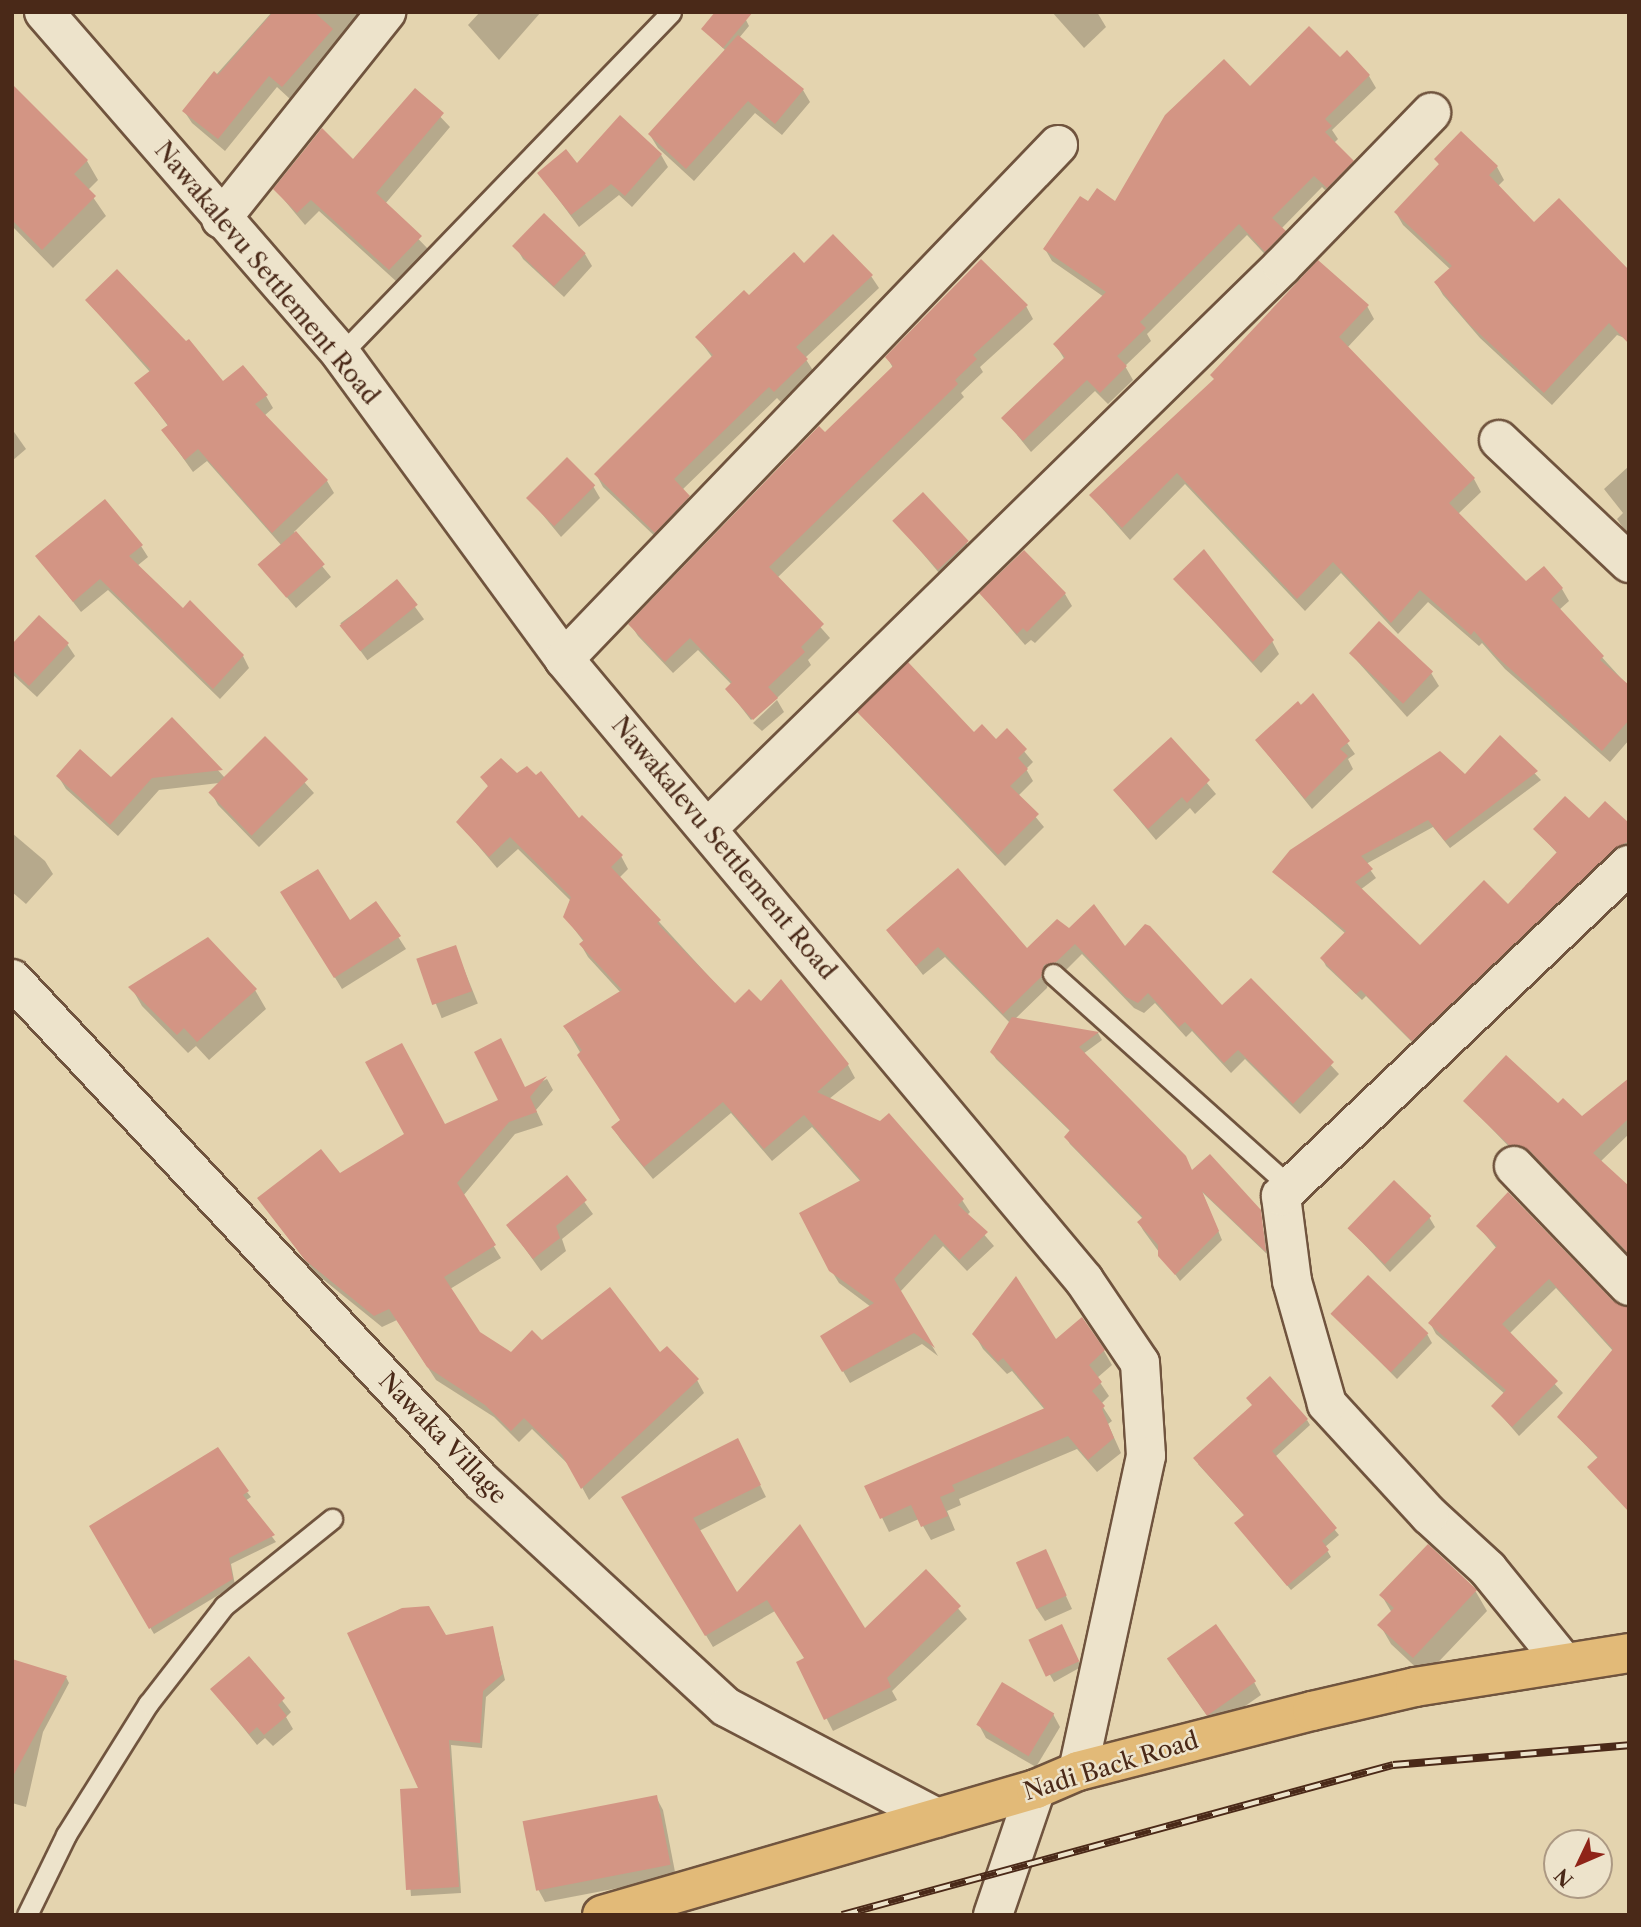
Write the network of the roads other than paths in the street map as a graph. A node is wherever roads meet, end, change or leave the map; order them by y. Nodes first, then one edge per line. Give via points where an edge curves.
1 (44, 12) edge
2 (386, 12) edge
3 (671, 12) edge
4 (1431, 113) dead end
5 (1058, 145) dead end
6 (221, 219) junction
7 (341, 354) junction
8 (1499, 440) dead end
9 (1629, 563) edge
10 (564, 659) junction
11 (709, 827) junction
12 (1629, 866) edge
13 (1053, 974) dead end
14 (12, 979) edge
15 (1514, 1166) dead end
16 (1290, 1186) junction
17 (1629, 1286) edge
18 (332, 1518) dead end
19 (1629, 1653) edge
20 (1564, 1663) junction
21 (1078, 1771) junction
22 (1036, 1788) junction
23 (937, 1818) junction
24 (27, 1915) edge
25 (602, 1915) edge
26 (993, 1915) edge

1 - 6 street, Nawakalevu Settlement Road
2 - 6 street
3 - 7 lane
4 - 11 street via 1282,266
5 - 10 street
6 - 7 street, Nawakalevu Settlement Road
7 - 10 street, Nawakalevu Settlement Road
8 - 9 street
10 - 11 street, Nawakalevu Settlement Road
11 - 21 street, Nawakalevu Settlement Road via 1084,1280 1140,1363 1146,1456
12 - 16 street
13 - 16 lane
14 - 23 street, Nawaka Village via 481,1481 716,1698
15 - 17 street
16 - 20 street via 1281,1196 1292,1281 1327,1404 1429,1516 1488,1569
18 - 24 lane via 224,1606 148,1704 66,1835
19 - 20 highway, Nadi Back Road
20 - 21 highway, Nadi Back Road via 1415,1687
21 - 22 highway, Nadi Back Road
22 - 23 highway, Nadi Back Road
22 - 26 street
23 - 25 highway, Nadi Back Road

